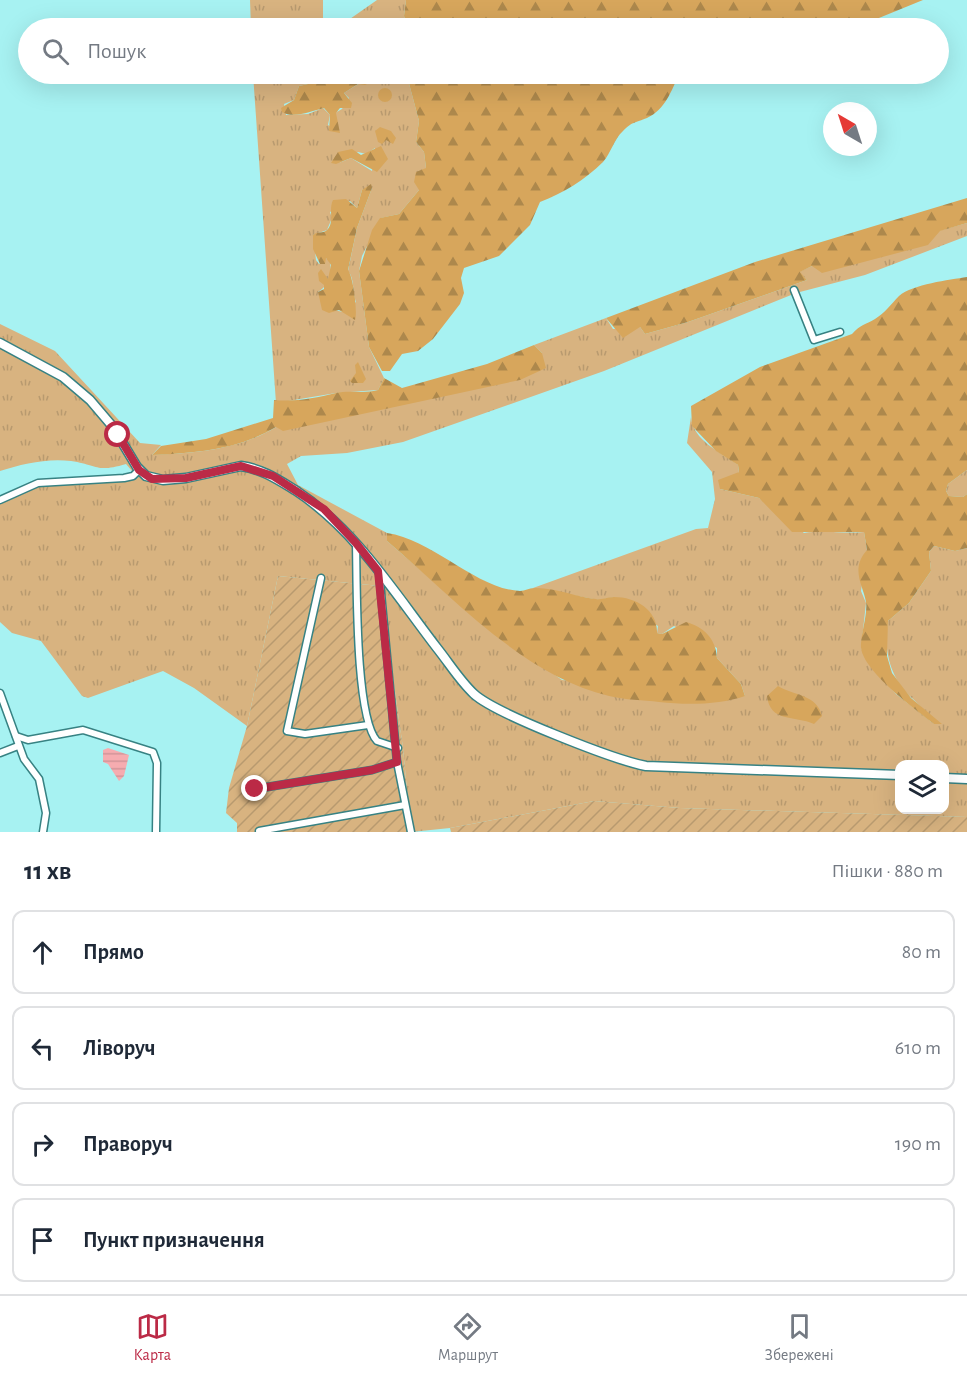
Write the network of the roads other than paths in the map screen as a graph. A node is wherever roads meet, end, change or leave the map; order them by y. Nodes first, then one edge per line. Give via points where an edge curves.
1 (794, 290) dead end
2 (840, 332) dead end
3 (0, 343) edge
4 (139, 470) junction
5 (0, 500) edge
6 (356, 543) junction
7 (378, 571) junction
8 (321, 578) dead end
9 (0, 693) edge
10 (368, 725) junction
11 (16, 736) junction
12 (18, 746) junction
13 (398, 748) junction
14 (0, 753) edge
15 (397, 762) junction
16 (895, 775) edge
17 (949, 778) edge
18 (967, 779) edge
19 (255, 789) dead end
20 (405, 806) junction
21 (259, 831) edge
22 (43, 832) edge
23 (156, 832) edge
24 (411, 832) edge

1 - 2 street via 814,340
3 - 4 street via 63,377 90,400 113,427
4 - 5 street via 124,478 38,483
4 - 6 street via 152,479 163,480 241,466 259,470 324,509
6 - 7 street
6 - 10 street via 360,671
7 - 13 street
7 - 16 street via 476,696 623,760 678,768
8 - 10 street via 287,731 305,734
9 - 11 street
10 - 13 street via 376,741
11 - 12 street
11 - 23 street via 28,740 83,730 156,755
12 - 14 street
12 - 22 street via 39,779 44,795
13 - 15 street
15 - 19 street via 372,770
15 - 20 street
17 - 18 street
20 - 21 street
20 - 24 street

